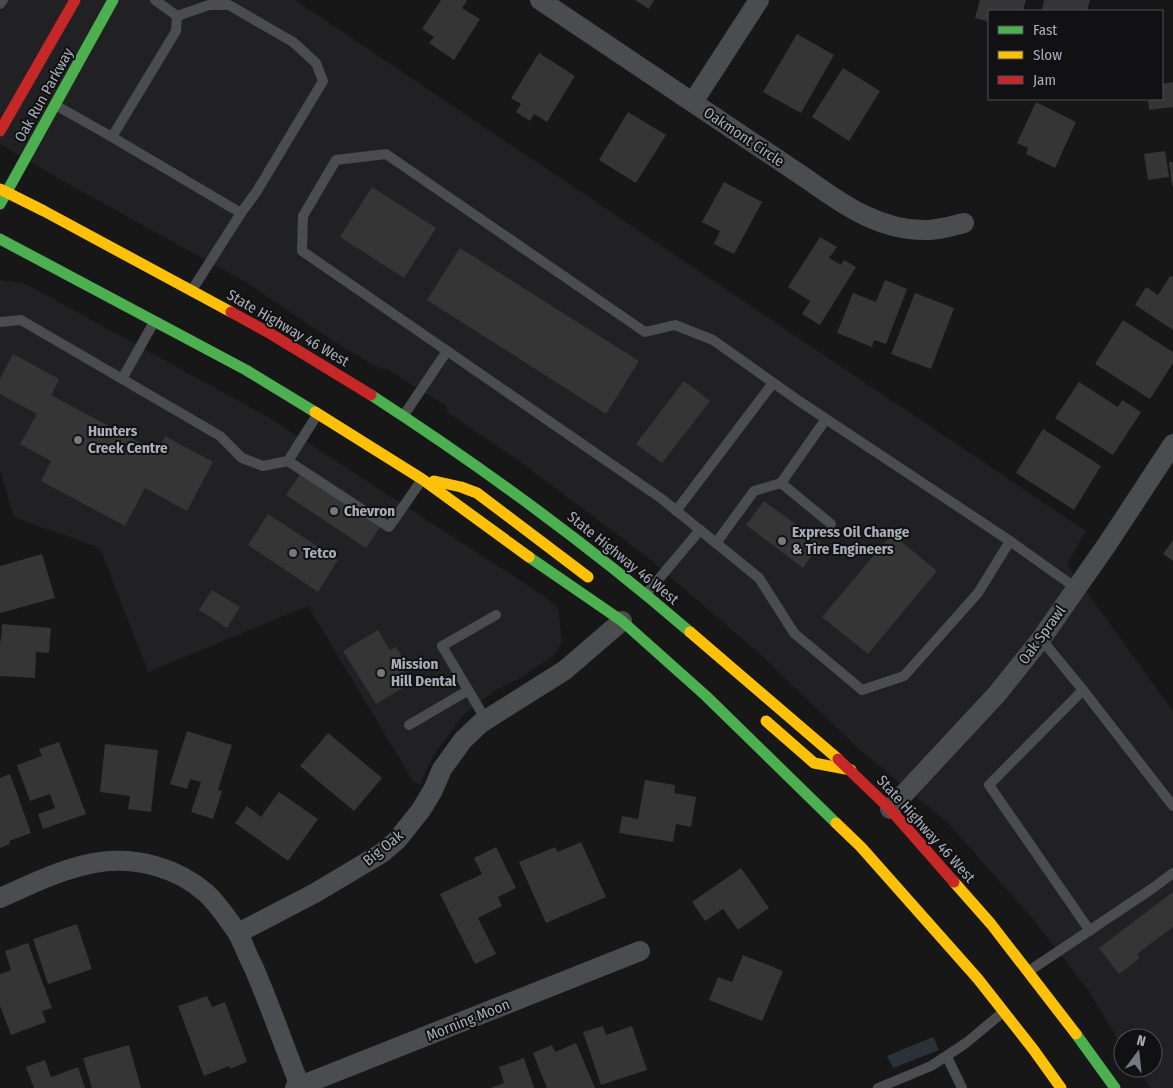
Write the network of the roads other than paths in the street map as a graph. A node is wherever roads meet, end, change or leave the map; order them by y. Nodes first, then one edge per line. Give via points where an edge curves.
1 (2, 0) edge
2 (75, 0) edge
3 (113, 0) edge
4 (154, 0) edge
5 (540, 0) edge
6 (759, 0) edge
7 (0, 4) edge
8 (177, 16) junction
9 (693, 102) junction
10 (56, 106) junction
11 (0, 131) edge
12 (112, 137) junction
13 (3, 191) edge
14 (0, 204) edge
15 (241, 213) junction
16 (964, 223) dead end
17 (0, 239) edge
18 (192, 291) junction
19 (155, 321) junction
20 (0, 322) edge
21 (447, 351) junction
22 (122, 379) junction
23 (773, 383) junction
24 (318, 414) junction
25 (404, 416) junction
26 (826, 419) junction
27 (1173, 444) edge
28 (288, 461) junction
29 (422, 479) junction
30 (781, 483) junction
31 (676, 510) junction
32 (831, 524) dead end
33 (700, 530) junction
34 (1010, 541) junction
35 (716, 544) junction
36 (595, 582) dead end
37 (1076, 588) junction
38 (646, 594) junction
39 (629, 597) dead end
40 (496, 615) dead end
41 (628, 616) junction
42 (1042, 639) junction
43 (1083, 690) junction
44 (467, 691) junction
45 (756, 711) dead end
46 (486, 720) junction
47 (409, 725) dead end
48 (852, 771) junction
49 (1173, 806) edge
50 (890, 808) junction
51 (1173, 872) edge
52 (0, 898) edge
53 (1090, 931) junction
54 (238, 932) junction
55 (640, 951) dead end
56 (1028, 971) junction
57 (1003, 1013) junction
58 (947, 1057) junction
59 (297, 1087) edge
60 (878, 1088) edge
61 (962, 1088) edge
62 (1061, 1088) edge
63 (1114, 1088) edge

1 - 7 lane
2 - 11 main road, Oak Run Parkway
3 - 10 main road, Oak Run Parkway
4 - 8 lane
5 - 9 street, Oakmont Circle
6 - 9 street
8 - 12 lane via 176,31
8 - 15 lane via 209,5 228,5 294,42 316,63 323,81
9 - 16 street, Oakmont Circle via 856,212 904,229 930,230
10 - 12 lane
10 - 13 main road, Oak Run Parkway
12 - 15 lane
13 - 14 main road, Oak Run Parkway
13 - 18 main road, State Highway 46 West
15 - 18 lane
17 - 19 main road
18 - 25 main road, State Highway 46 West via 271,334
19 - 22 lane
19 - 24 main road via 246,370
20 - 22 lane via 21,320
21 - 23 lane via 302,251 303,216 336,160 386,154 645,332 675,325 713,340
21 - 25 lane
21 - 31 lane
22 - 28 lane via 220,436 242,458 263,466
23 - 26 lane
23 - 31 lane
24 - 28 lane
24 - 29 main road
25 - 38 main road, State Highway 46 West via 516,494
26 - 30 lane
26 - 34 lane
27 - 37 street, Oak Sprawl
28 - 29 lane via 390,527
29 - 36 main road via 477,493
29 - 41 main road via 557,577
30 - 32 lane
30 - 35 lane via 754,491
31 - 33 lane
33 - 35 lane
33 - 38 lane
34 - 35 lane via 978,593 904,676 862,690 794,633 759,578
34 - 37 lane
37 - 42 street, Oak Sprawl
38 - 39 main road
38 - 48 main road, State Highway 46 West
40 - 44 lane via 442,646
41 - 46 street, Big Oak via 565,670
41 - 57 main road via 861,847 978,979
42 - 43 lane
42 - 50 street, Oak Sprawl via 997,694
43 - 49 lane
43 - 53 lane via 989,785
44 - 46 lane
44 - 47 lane
45 - 48 main road via 814,763
46 - 54 street, Big Oak via 451,755 421,810 382,853 315,893
48 - 50 main road, State Highway 46 West
50 - 56 main road, State Highway 46 West
51 - 53 lane
52 - 54 street via 72,868 125,860 147,863 169,870 206,893
53 - 56 lane
54 - 59 street
55 - 59 street, Morning Moon
56 - 63 main road, State Highway 46 West
57 - 58 lane
57 - 62 main road
58 - 60 lane
58 - 61 lane

